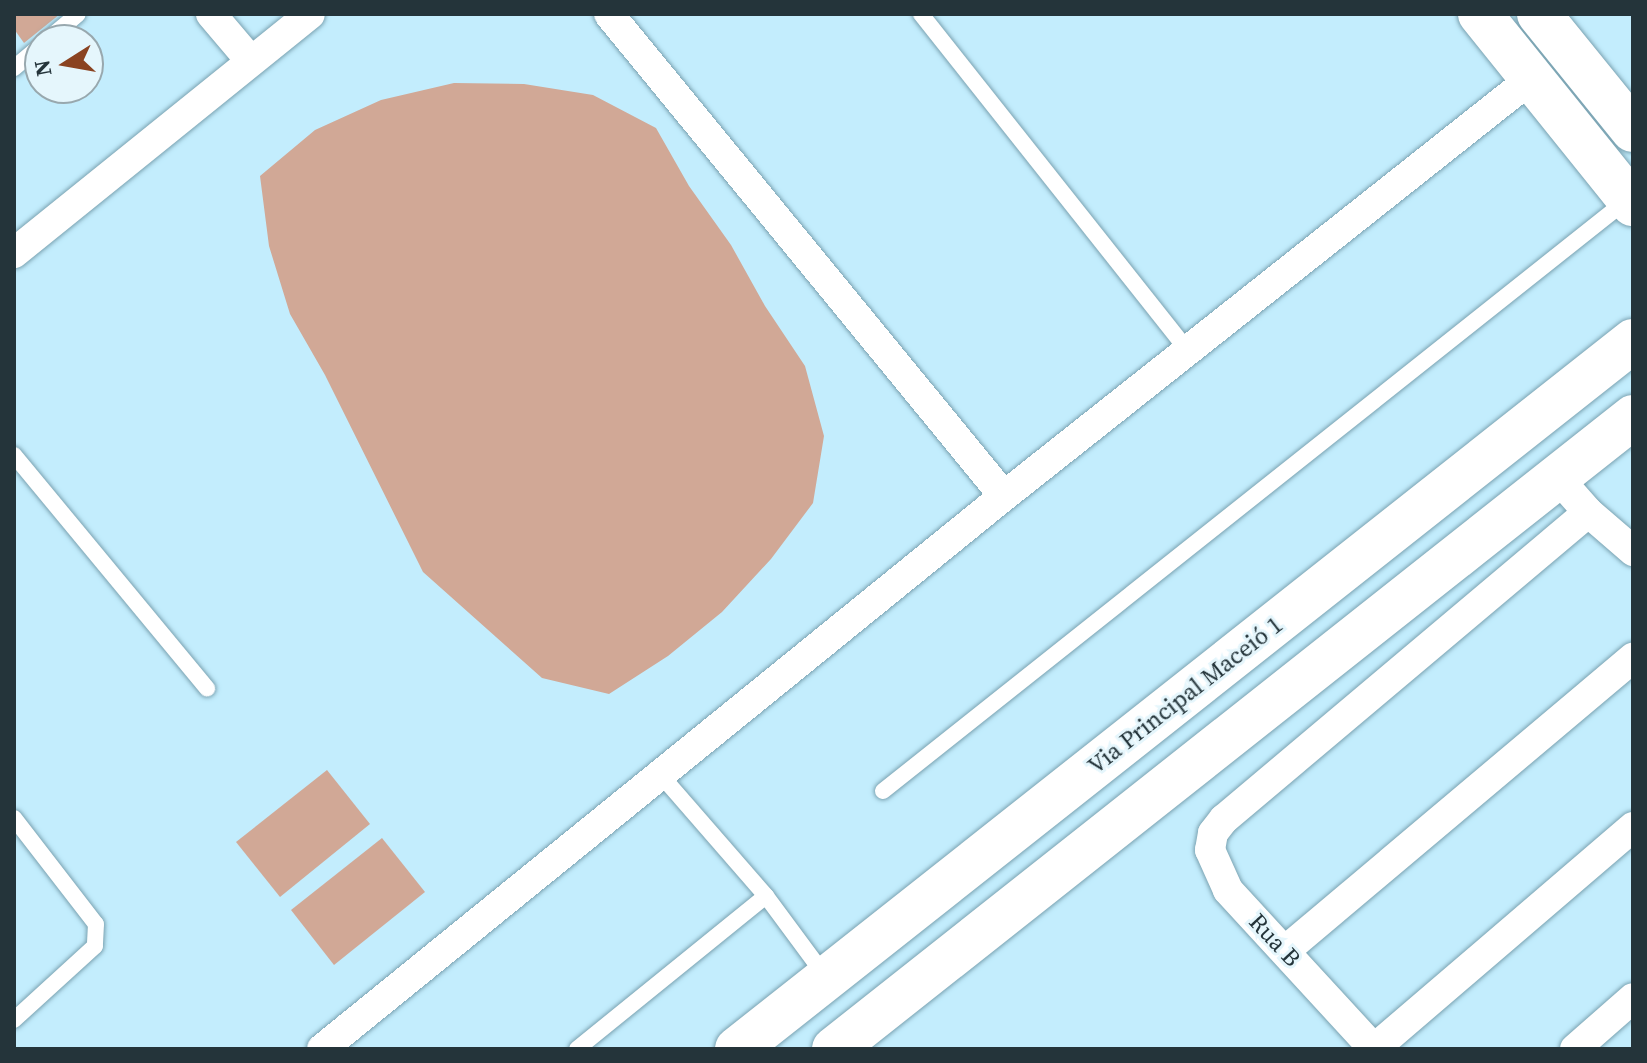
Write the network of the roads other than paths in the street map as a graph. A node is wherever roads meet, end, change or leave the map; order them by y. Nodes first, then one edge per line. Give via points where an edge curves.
1 (211, 14) edge
2 (310, 14) edge
3 (609, 14) edge
4 (921, 14) edge
5 (1480, 14) edge
6 (1539, 14) edge
7 (250, 60) junction
8 (1532, 78) junction
9 (1633, 130) edge
10 (1631, 201) edge
11 (14, 253) edge
12 (1633, 341) edge
13 (1188, 351) junction
14 (1633, 417) edge
15 (14, 455) edge
16 (1558, 478) junction
17 (1004, 496) junction
18 (1588, 512) junction
19 (1633, 551) edge
20 (1633, 658) edge
21 (207, 688) dead end
22 (661, 775) junction
23 (883, 791) dead end
24 (14, 818) edge
25 (1633, 827) edge
26 (766, 896) junction
27 (1286, 950) junction
28 (827, 978) junction
29 (1633, 998) edge
30 (14, 1020) edge
31 (322, 1049) edge
32 (577, 1049) edge
33 (737, 1049) edge
34 (834, 1049) edge
35 (1374, 1049) edge
36 (1575, 1049) edge

1 - 7 street
2 - 7 street
3 - 17 street
4 - 13 lane
5 - 8 street
6 - 9 street
7 - 11 street
8 - 10 street
8 - 13 street
10 - 23 lane
12 - 28 street, Via Principal Maceió 1
13 - 17 street
14 - 16 street
15 - 21 lane
16 - 18 street
16 - 34 street
17 - 22 street
18 - 19 street
18 - 27 street, Rua B via 1213,833 1210,850 1217,873
20 - 27 street
22 - 26 lane
22 - 31 street
24 - 30 lane via 96,924 95,946
25 - 35 street
26 - 28 lane
26 - 32 lane
27 - 35 street, Rua B
28 - 33 street, Via Principal Maceió 1
29 - 36 street

